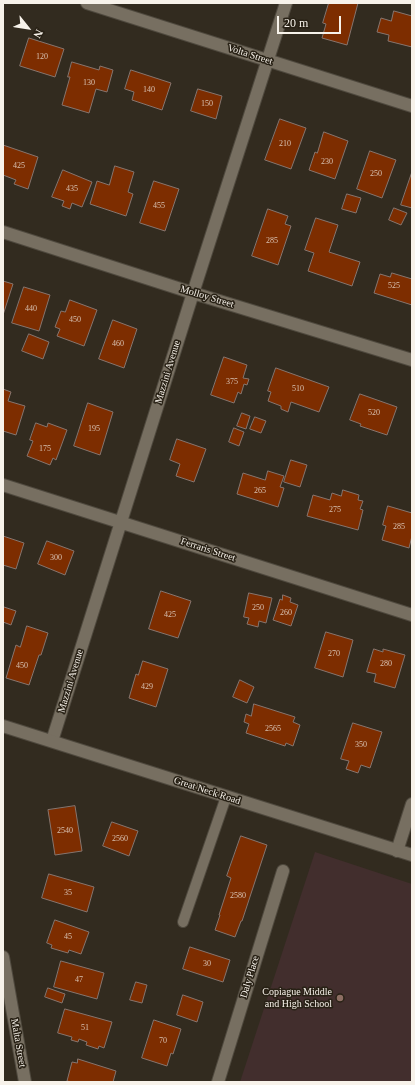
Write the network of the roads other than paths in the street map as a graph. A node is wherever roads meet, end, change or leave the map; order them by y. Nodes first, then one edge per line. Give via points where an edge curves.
1 (88, 3) edge
2 (286, 3) edge
3 (268, 60) junction
4 (412, 106) edge
5 (3, 232) edge
6 (193, 293) junction
7 (412, 360) edge
8 (3, 485) edge
9 (121, 522) junction
10 (412, 616) edge
11 (3, 726) edge
12 (52, 742) junction
13 (226, 797) junction
14 (412, 804) edge
15 (397, 851) junction
16 (412, 856) edge
17 (282, 871) dead end
18 (183, 922) dead end
19 (3, 957) edge
20 (25, 1082) edge
21 (218, 1082) edge

1 - 3 street, Volta Street
2 - 3 street, Mazzini Avenue
3 - 4 street, Volta Street
3 - 6 street, Mazzini Avenue
5 - 6 street, Molloy Street
6 - 7 street, Molloy Street
6 - 9 street, Mazzini Avenue
8 - 9 street, Ferraris Street
9 - 10 street, Ferraris Street
9 - 12 street, Mazzini Avenue
11 - 12 street, Great Neck Road
12 - 13 street, Great Neck Road
13 - 15 street, Great Neck Road
13 - 18 lane
14 - 15 street
15 - 16 street, Great Neck Road
17 - 21 street, Daly Place
19 - 20 street, Malta Street

